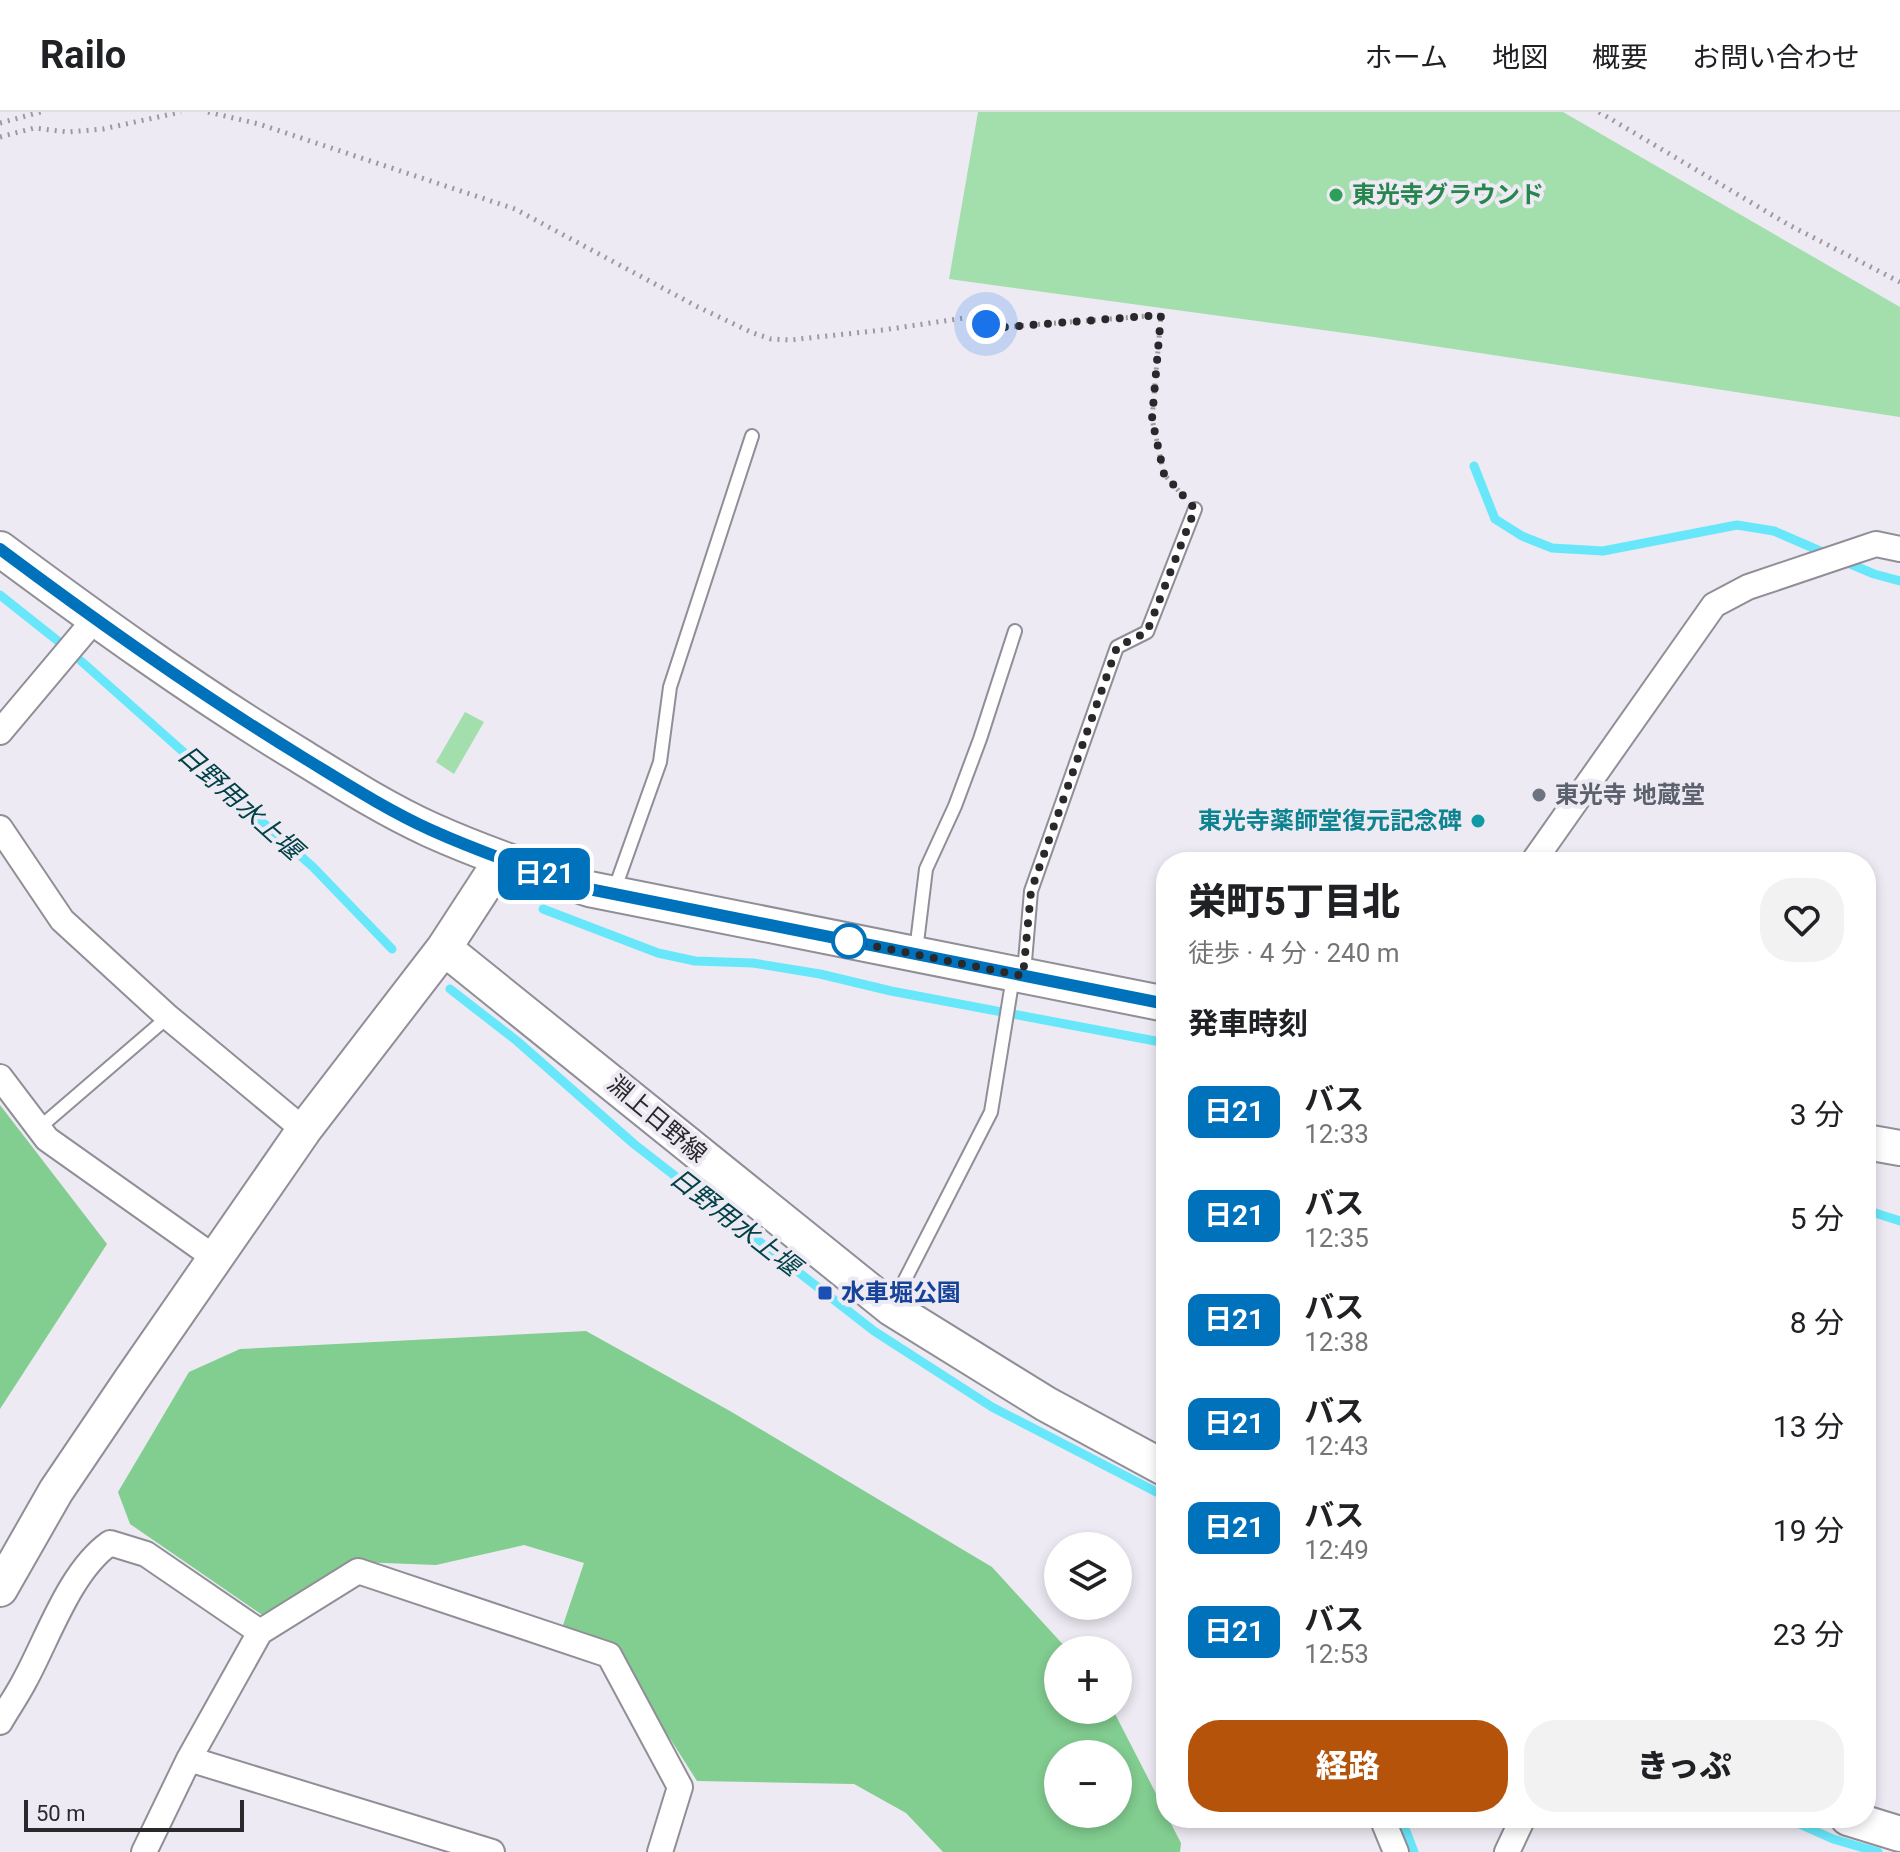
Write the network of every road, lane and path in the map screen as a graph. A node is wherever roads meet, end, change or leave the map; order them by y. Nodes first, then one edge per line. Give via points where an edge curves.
1 (41, 112) edge
2 (181, 112) edge
3 (208, 112) edge
4 (1599, 112) edge
5 (0, 123) edge
6 (0, 137) edge
7 (1900, 282) edge
8 (752, 436) dead end
9 (1195, 509) joint
10 (0, 549) edge
11 (1900, 549) edge
12 (95, 619) junction
13 (1015, 631) dead end
14 (0, 732) edge
15 (1, 834) edge
16 (1540, 852) edge
17 (502, 859) junction
18 (613, 894) junction
19 (444, 948) junction
20 (916, 955) junction
21 (1018, 975) junction
22 (1156, 1002) edge
23 (168, 1017) junction
24 (0, 1077) edge
25 (39, 1128) junction
26 (304, 1130) junction
27 (1876, 1144) edge
28 (1900, 1148) edge
29 (215, 1258) junction
30 (891, 1308) junction
31 (1156, 1464) edge
32 (0, 1589) edge
33 (260, 1632) junction
34 (0, 1722) edge
35 (189, 1759) junction
36 (1876, 1827) edge
37 (1386, 1828) edge
38 (1518, 1828) edge
39 (1900, 1834) edge
40 (144, 1852) edge
41 (492, 1852) edge
42 (660, 1852) edge
43 (1396, 1852) edge
44 (1507, 1852) edge

1 - 5 path
2 - 6 path via 103,129 34,128
3 - 9 path via 515,209 698,307 771,339 971,317 1005,327 1161,315 1152,419 1164,474
4 - 7 path via 1789,225
8 - 18 lane via 670,687 660,762
9 - 21 lane via 1147,632 1117,647 1031,891
10 - 12 main road
11 - 16 street via 1876,544 1748,587 1714,605
12 - 14 street
12 - 17 main road via 335,777 428,829
13 - 20 lane via 975,753 926,869
15 - 23 street via 62,920
17 - 18 main road
17 - 19 main road
18 - 20 main road
19 - 26 main road
19 - 30 main road, 淵上日野線
20 - 21 main road
21 - 22 main road
21 - 30 lane via 991,1112
23 - 25 lane
23 - 26 street
24 - 25 street
25 - 29 street via 47,1139
26 - 29 main road
27 - 28 main road
29 - 32 main road via 56,1491
30 - 31 main road, 淵上日野線 via 1046,1404
33 - 34 street via 146,1554 110,1543 65,1598
33 - 35 street
33 - 42 street via 358,1571 609,1655 680,1787
35 - 40 street
35 - 41 street
36 - 39 main road
37 - 43 street
38 - 44 street

